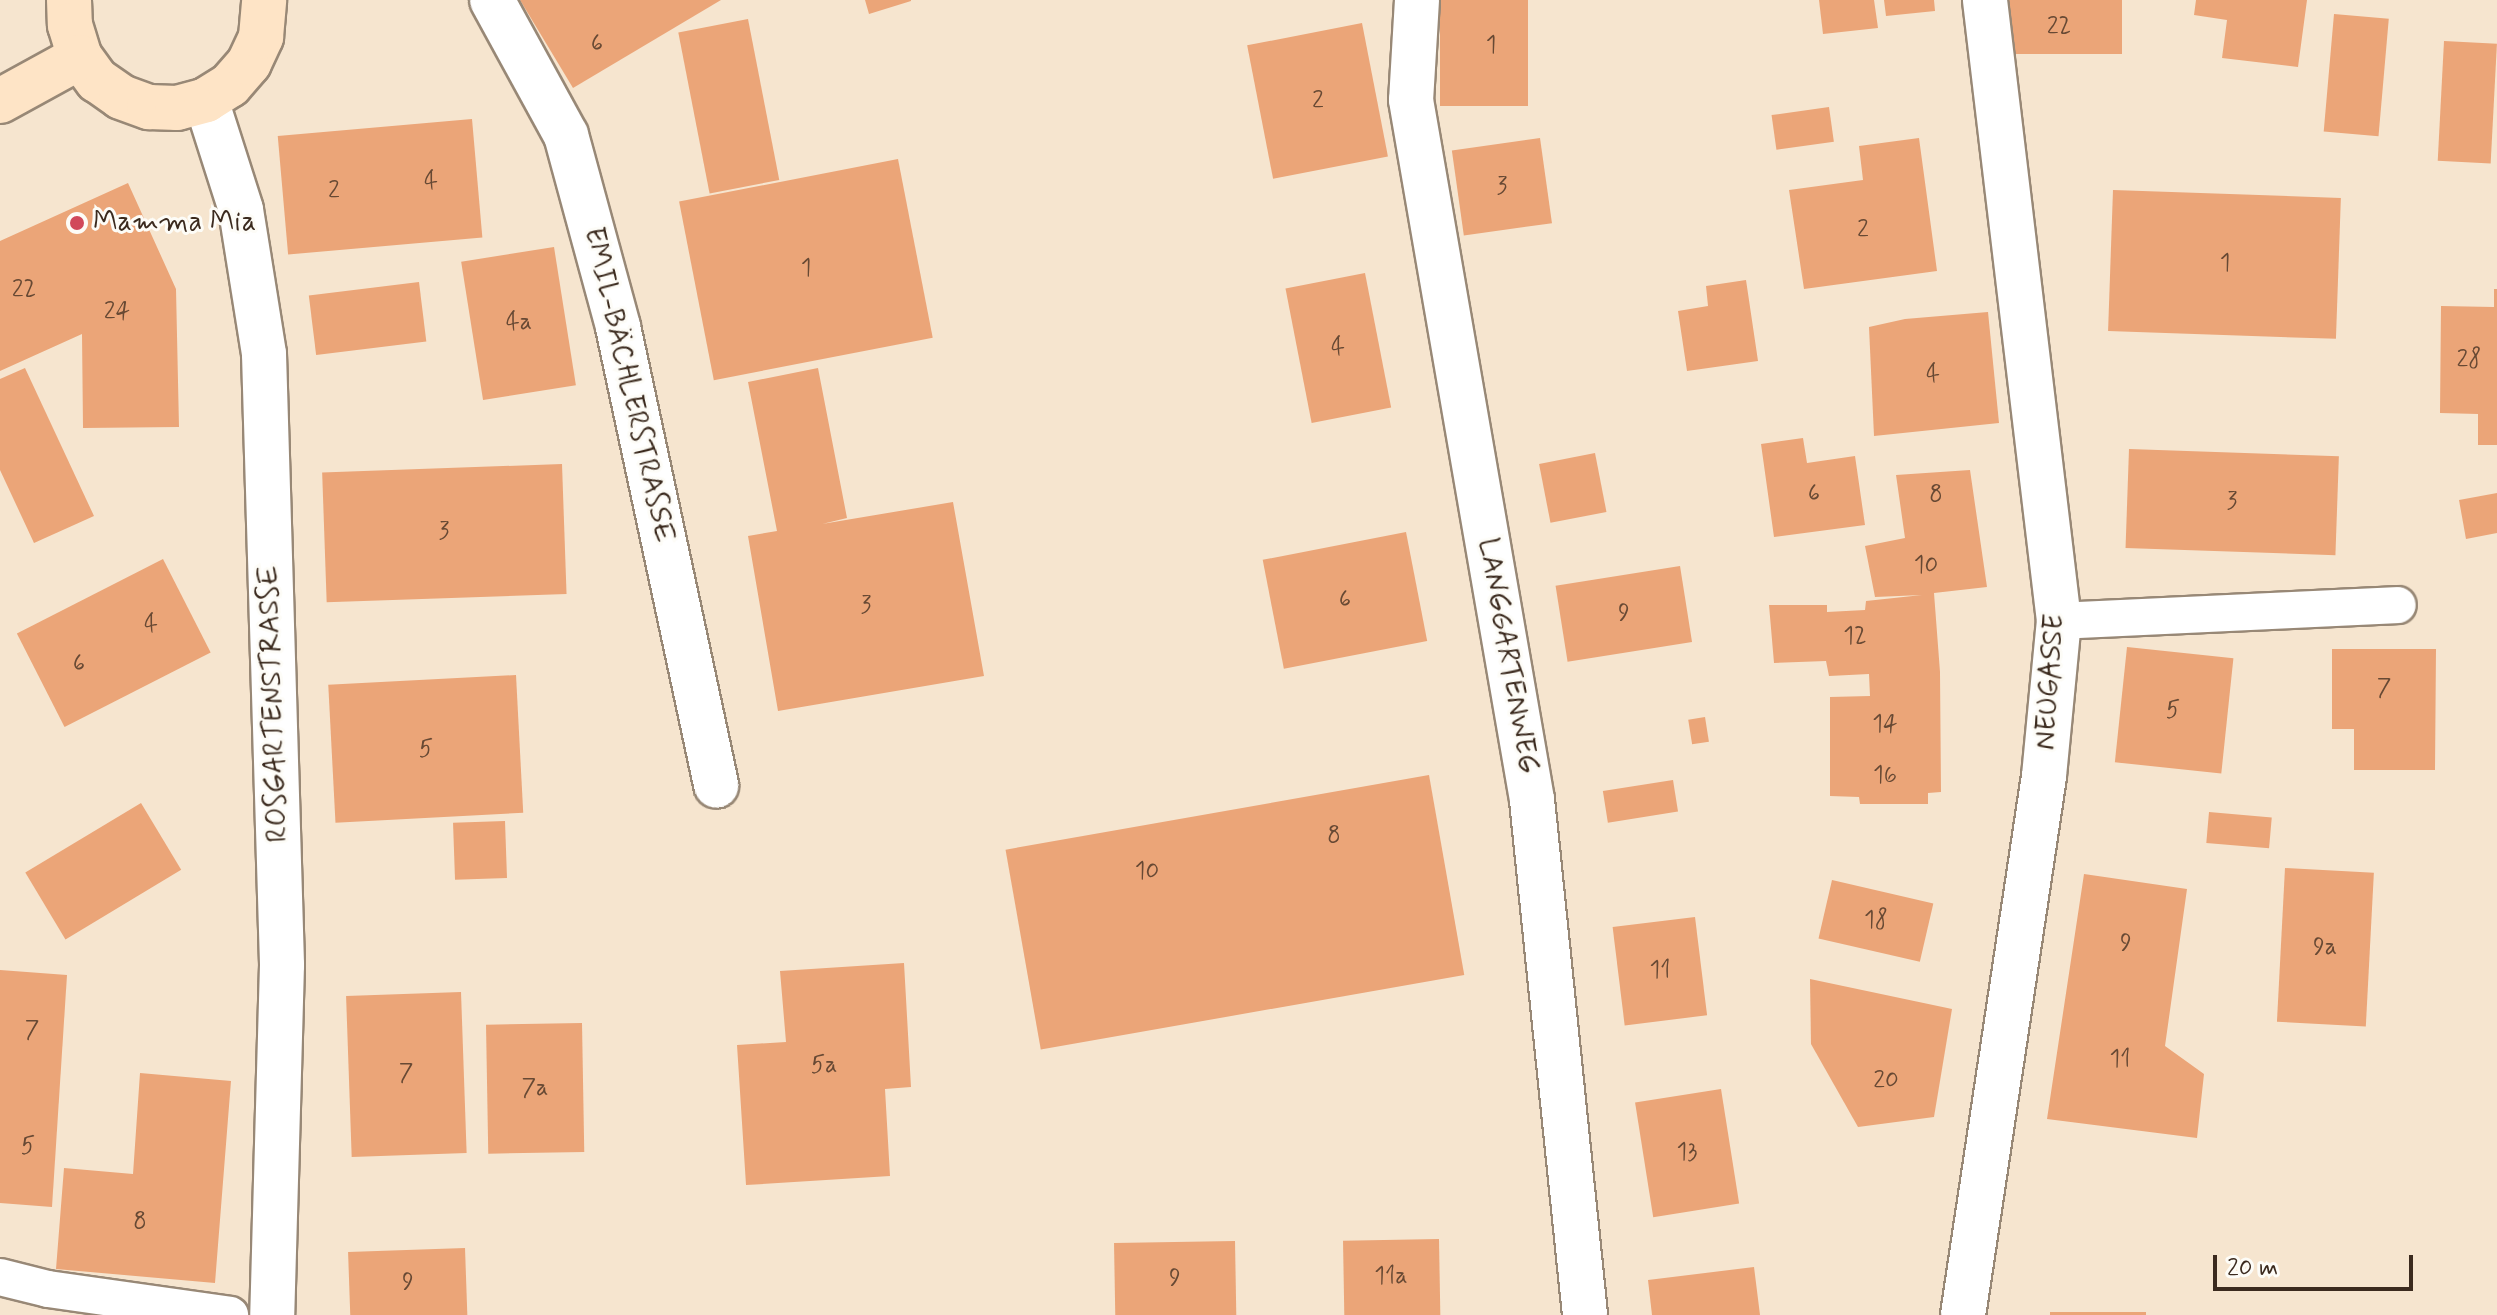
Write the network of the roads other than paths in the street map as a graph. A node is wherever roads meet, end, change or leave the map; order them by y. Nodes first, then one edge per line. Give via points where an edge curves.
1 (69, 0) edge
2 (264, 0) edge
3 (492, 0) edge
4 (1417, 0) edge
5 (1985, 0) edge
6 (80, 57) junction
7 (206, 100) junction
8 (0, 101) edge
9 (2398, 605) dead end
10 (2059, 621) junction
11 (716, 786) dead end
12 (0, 1277) edge
13 (230, 1315) edge
14 (272, 1315) edge
15 (1585, 1315) edge
16 (1963, 1315) edge

1 - 6 main road
2 - 7 main road via 261,37 249,63 230,85
3 - 11 street, EMIL-BÄCHLERSTRASSE via 566,135 618,327
4 - 15 street, LANGGARTENWEG via 1411,100 1532,800
5 - 10 street, NEUGASSE
6 - 7 main road via 97,80 121,97 149,107 177,108
6 - 8 main road
7 - 14 street, ROSGARTENSTRASSE via 241,210 264,354 282,965
9 - 10 lane
10 - 16 street, NEUGASSE via 2044,776
12 - 13 lane via 48,1289

